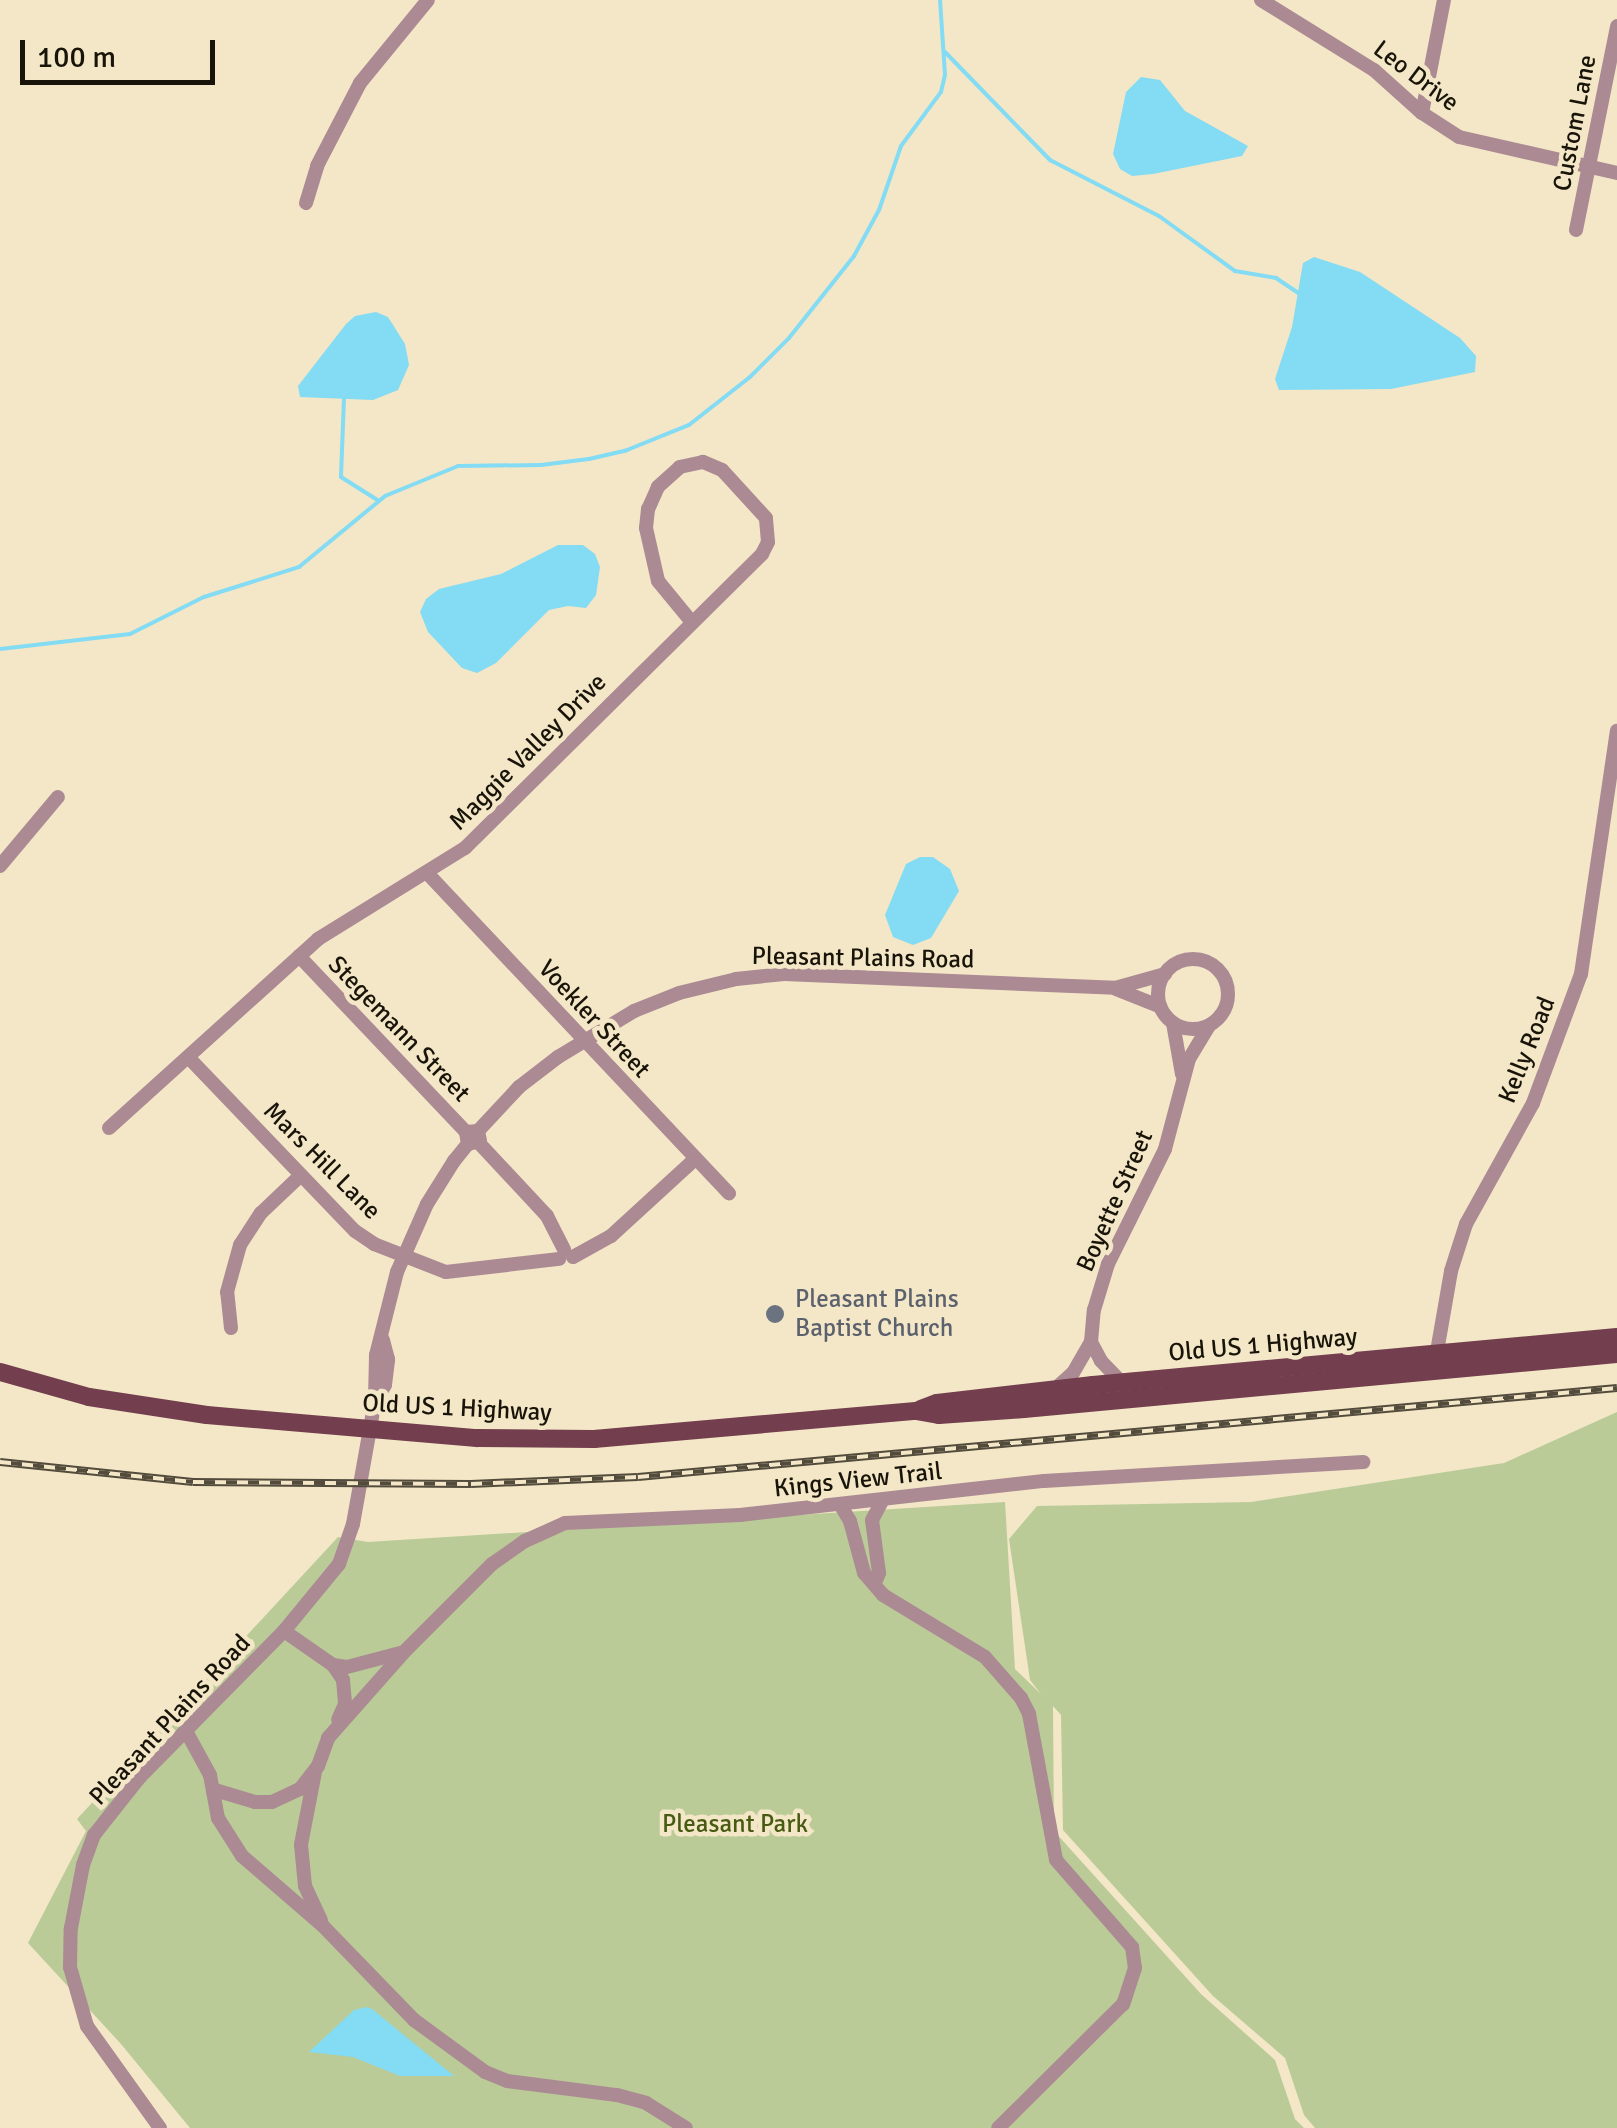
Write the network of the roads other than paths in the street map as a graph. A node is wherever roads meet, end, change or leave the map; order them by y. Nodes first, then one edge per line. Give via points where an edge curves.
1 (428, 0) edge
2 (1261, 0) edge
3 (1444, 0) edge
4 (1617, 26) edge
5 (1422, 113) junction
6 (1589, 166) junction
7 (1616, 172) edge
8 (306, 203) dead end
9 (1576, 230) dead end
10 (690, 620) junction
11 (1617, 731) edge
12 (58, 797) dead end
13 (0, 866) edge
14 (428, 874) junction
15 (299, 956) junction
16 (1164, 974) junction
17 (1115, 988) junction
18 (1160, 1007) junction
19 (1173, 1023) junction
20 (1209, 1026) junction
21 (583, 1042) junction
22 (189, 1058) junction
23 (1183, 1079) junction
24 (109, 1128) dead end
25 (473, 1138) junction
26 (695, 1159) junction
27 (301, 1175) junction
28 (729, 1193) dead end
29 (565, 1255) junction
30 (402, 1256) junction
31 (231, 1328) dead end
32 (1617, 1337) edge
33 (1091, 1342) junction
34 (1617, 1354) edge
35 (1435, 1362) junction
36 (0, 1372) edge
37 (1122, 1383) junction
38 (1056, 1390) junction
39 (916, 1411) junction
40 (370, 1429) junction
41 (1363, 1462) dead end
42 (882, 1500) junction
43 (841, 1506) junction
44 (874, 1583) junction
45 (284, 1631) junction
46 (405, 1651) junction
47 (333, 1665) junction
48 (334, 1730) junction
49 (186, 1731) junction
50 (316, 1769) junction
51 (216, 1790) junction
52 (323, 1926) junction
53 (160, 2128) edge
54 (686, 2128) edge
55 (998, 2128) edge

1 - 8 street via 360,83 316,166
2 - 5 street, Leo Drive via 1374,70
3 - 5 street
4 - 6 street, Custom Lane
5 - 6 street, Leo Drive via 1459,136
6 - 7 street, Leo Drive
6 - 9 street, Custom Lane
10 - 10 street, Maggie Valley Drive via 768,542 759,507 722,470 703,462 680,467 658,487 646,528 658,581
10 - 14 street, Maggie Valley Drive via 491,824
11 - 35 street, Kelly Road via 1581,974 1548,1070 1466,1224
12 - 13 street
14 - 15 street, Maggie Valley Drive via 361,908
14 - 21 street, Voekler Street
15 - 22 street, Maggie Valley Drive
15 - 25 street, Stegemann Street
16 - 17 street, Pleasant Plains Road
16 - 18 street
16 - 20 street, Boyette Street via 1183,960 1216,968 1228,999
17 - 18 street, Pleasant Plains Road
17 - 21 street, Pleasant Plains Road via 768,976 679,993
18 - 19 street, Boyette Street
19 - 20 street
19 - 23 street, Boyette Street
20 - 23 street, Boyette Street
21 - 25 street, Pleasant Plains Road via 518,1087
21 - 26 street, Voekler Street
22 - 24 street, Maggie Valley Drive
22 - 27 street, Mars Hill Lane
23 - 33 street, Boyette Street via 1165,1149 1100,1286
25 - 29 street, Stegemann Street via 547,1216
25 - 30 street, Pleasant Plains Road via 427,1204
26 - 28 street, Voekler Street
26 - 29 street, Mars Hill Lane via 611,1236
27 - 30 street, Mars Hill Lane via 354,1231
27 - 31 street via 240,1244 226,1292
29 - 30 street, Mars Hill Lane via 446,1272
30 - 40 street, Pleasant Plains Road via 383,1340 386,1385 375,1400
32 - 35 main road, Old US 1 Highway
33 - 37 street
33 - 38 street, Boyette Street
34 - 35 main road, Old US 1 Highway
35 - 37 main road, Old US 1 Highway
35 - 39 main road, Old US 1 Highway via 1024,1408
36 - 40 main road, Old US 1 Highway via 90,1397
37 - 38 main road, Old US 1 Highway
38 - 39 main road, Old US 1 Highway via 937,1402
39 - 40 main road, Old US 1 Highway via 594,1439
40 - 45 street, Pleasant Plains Road via 339,1564
41 - 42 street, Kings View Trail via 1044,1480
42 - 43 street, Kings View Trail
42 - 44 street via 872,1520 879,1572
43 - 44 street via 864,1573
43 - 46 street, Kings View Trail via 565,1523 492,1564
44 - 55 street via 900,1608 985,1657 1016,1691 1029,1714 1056,1860 1132,1947 1135,1968 1123,2004
45 - 47 street
45 - 49 street, Pleasant Plains Road
46 - 47 street via 382,1661
46 - 48 street, Kings View Trail
47 - 48 street, Kings View Trail via 343,1680 344,1704
48 - 50 street, Kings View Trail
49 - 51 street
49 - 53 street, Pleasant Plains Road via 94,1836 70,1928 70,1966 87,2026
50 - 51 street, Kings View Trail via 300,1789 272,1802
50 - 52 street via 301,1845 305,1886
51 - 52 street via 218,1818 234,1846
52 - 54 street via 414,2020 486,2072 646,2103

